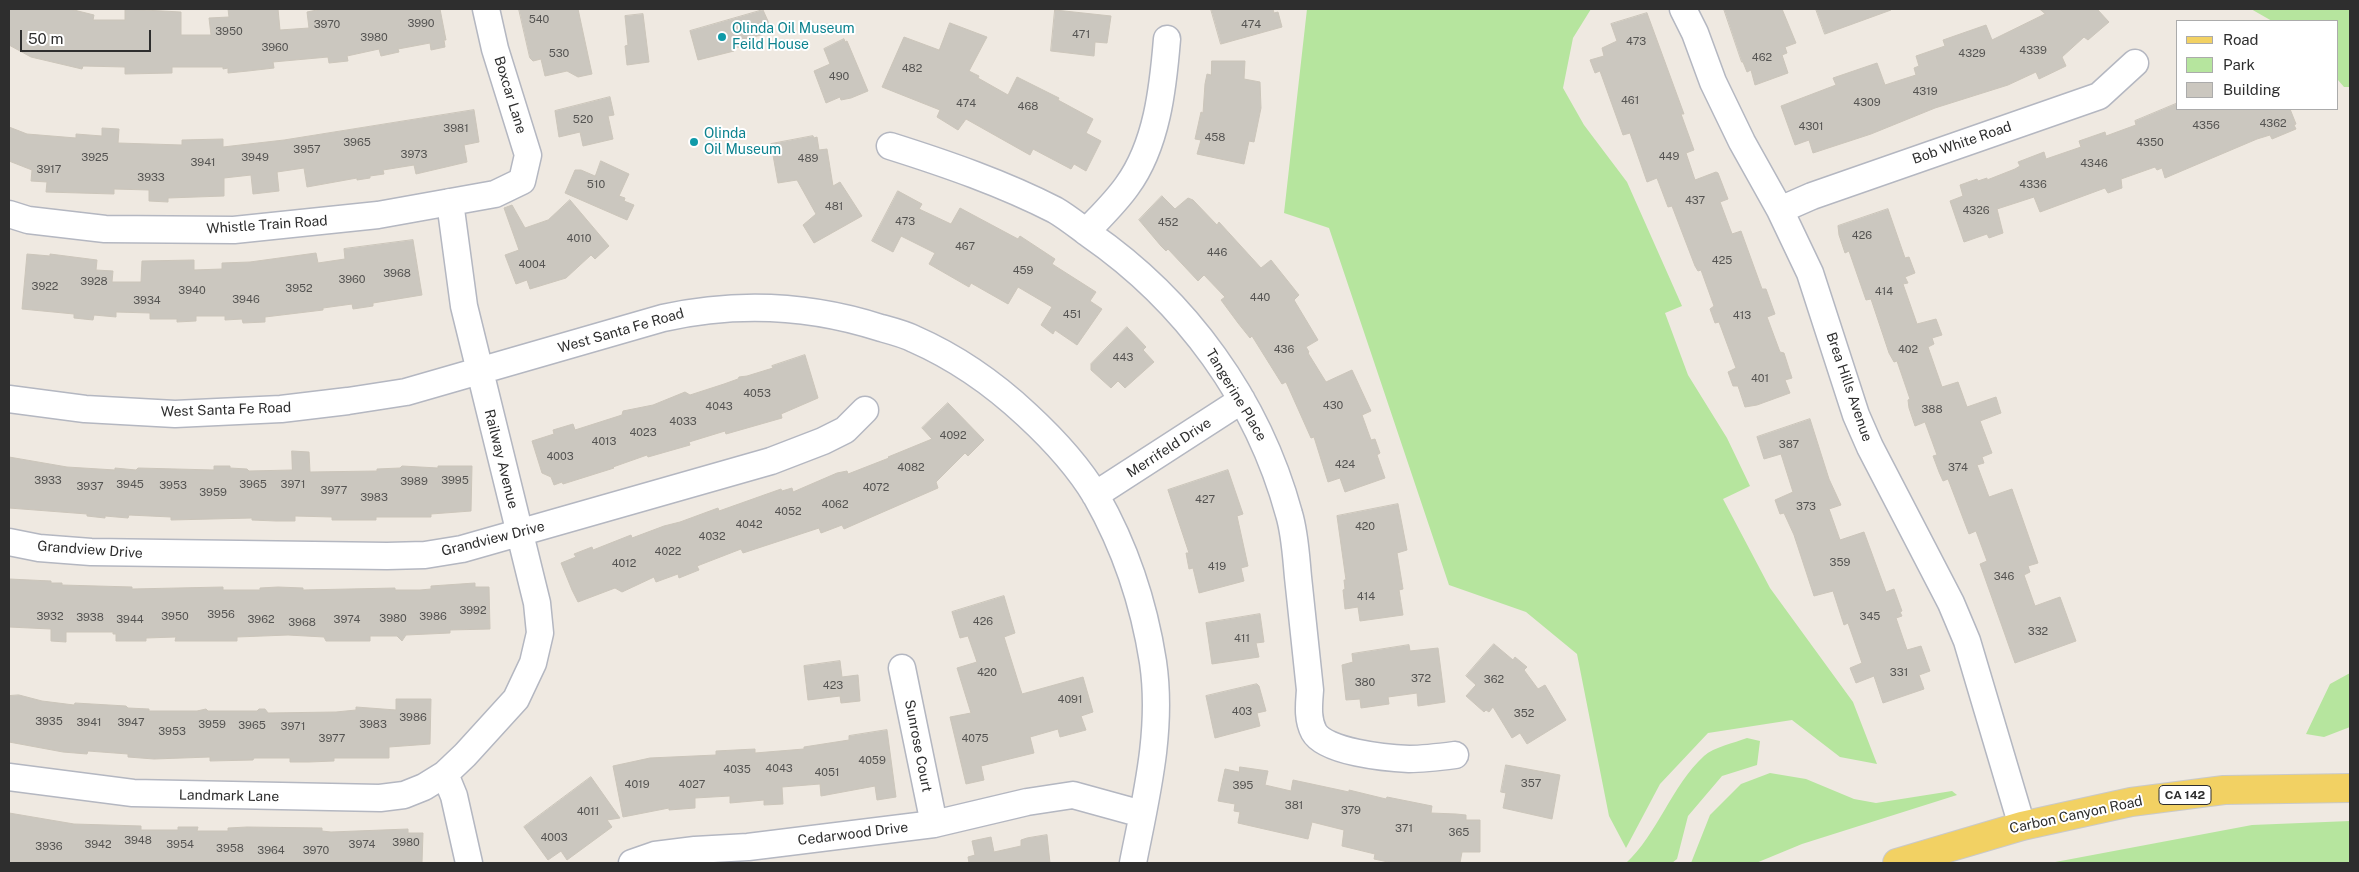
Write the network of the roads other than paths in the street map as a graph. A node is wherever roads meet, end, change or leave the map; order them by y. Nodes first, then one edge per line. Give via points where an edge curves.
1 (486, 9) edge
2 (1683, 9) edge
3 (1167, 39) dead end
4 (2135, 63) dead end
5 (890, 146) dead end
6 (522, 181) joint
7 (450, 202) junction
8 (1780, 210) junction
9 (9, 214) edge
10 (1086, 232) junction
11 (479, 372) junction
12 (9, 399) edge
13 (1242, 400) junction
14 (864, 410) dead end
15 (1095, 495) junction
16 (520, 534) junction
17 (9, 542) edge
18 (902, 668) dead end
19 (1455, 755) dead end
20 (445, 774) junction
21 (9, 777) edge
22 (2350, 788) edge
23 (1142, 814) junction
24 (934, 824) junction
25 (2022, 826) junction
26 (469, 863) edge
27 (632, 863) edge
28 (1133, 863) edge
29 (1896, 863) edge

1 - 6 street, Boxcar Lane via 528,155
2 - 8 street, Brea Hills Avenue via 1713,82
3 - 10 street via 1163,92 1138,168 1127,186
4 - 8 street, Bob White Road via 2098,96
5 - 10 street, Tangerine Place via 978,174 1057,211
6 - 7 street, Whistle Train Road via 496,194
7 - 9 street, Whistle Train Road via 378,215 234,230 105,229 28,220
7 - 11 street, Railway Avenue via 464,306
8 - 25 street, Brea Hills Avenue via 1810,273 1856,415 1934,567 1967,641
10 - 13 street, Tangerine Place via 1119,256 1178,312 1204,341
11 - 12 street, West Santa Fe Road via 406,392 281,409 175,414 85,409
11 - 15 street, West Santa Fe Road via 690,312 729,308 797,309 859,321 914,338 957,362 1006,396 1046,433
11 - 16 street, Railway Avenue
13 - 15 street, Merrifeld Drive
13 - 19 street, Tangerine Place via 1266,445 1290,516 1310,690 1309,713 1314,732 1328,744 1372,755 1409,759
14 - 16 street, Grandview Drive via 845,430 771,461
15 - 23 street, West Santa Fe Road via 1130,566 1153,664 1155,750
16 - 17 street, Grandview Drive via 462,550 387,556 91,552
16 - 20 street, Railway Avenue via 537,603 540,633 533,663 516,699
18 - 24 street, Sunrose Court
20 - 21 street, Landmark Lane via 404,795 380,798 133,793
20 - 26 street via 454,796
22 - 25 main road, Carbon Canyon Road / CA 142 via 2224,790 2131,802
23 - 24 street, Cedarwood Drive via 1073,795 1026,802
23 - 28 street, West Santa Fe Road
24 - 27 street, Cedarwood Drive via 655,855
25 - 29 main road, Carbon Canyon Road / CA 142

